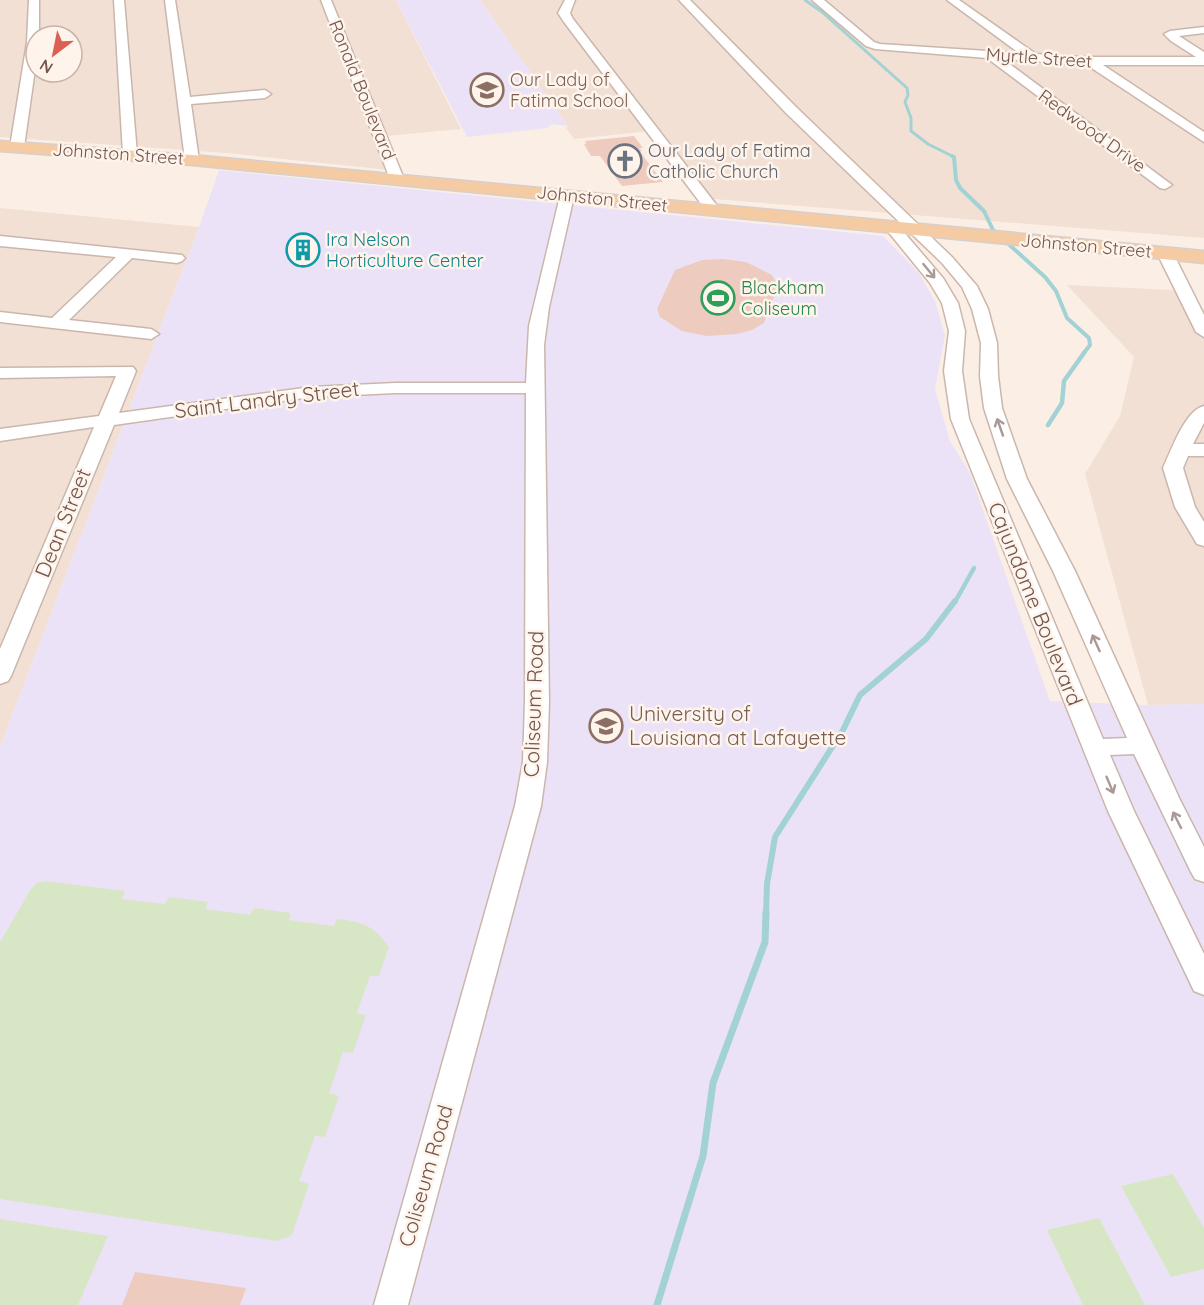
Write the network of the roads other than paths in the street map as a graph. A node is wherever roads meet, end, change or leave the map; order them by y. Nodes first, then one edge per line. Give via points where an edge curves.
1 (34, 0) edge
2 (119, 0) edge
3 (170, 0) edge
4 (315, 0) edge
5 (326, 0) edge
6 (560, 0) edge
7 (570, 0) edge
8 (674, 0) edge
9 (684, 0) edge
10 (817, 0) edge
11 (952, 0) edge
12 (330, 25) junction
13 (1204, 30) edge
14 (990, 55) junction
15 (1033, 58) junction
16 (1204, 60) edge
17 (1097, 66) dead end
18 (265, 94) dead end
19 (185, 101) junction
20 (1204, 138) edge
21 (9, 147) edge
22 (130, 154) junction
23 (192, 159) junction
24 (391, 179) junction
25 (1165, 185) dead end
26 (567, 196) junction
27 (706, 209) junction
28 (902, 228) junction
29 (0, 241) edge
30 (1165, 253) junction
31 (129, 254) junction
32 (1204, 257) edge
33 (177, 258) dead end
34 (0, 317) edge
35 (56, 323) junction
36 (1204, 332) edge
37 (151, 334) dead end
38 (0, 373) edge
39 (535, 387) junction
40 (1204, 411) edge
41 (106, 420) junction
42 (0, 435) edge
43 (1181, 450) junction
44 (1204, 450) edge
45 (976, 457) junction
46 (1010, 457) junction
47 (1204, 540) edge
48 (0, 676) edge
49 (1142, 745) junction
50 (1094, 748) junction
51 (1204, 872) edge
52 (1204, 983) edge
53 (391, 1305) edge

1 - 21 street via 33,42
2 - 22 street
3 - 19 street
4 - 12 street, Ronald Boulevard
5 - 12 street, Ronald Boulevard
6 - 27 street via 555,19
7 - 27 street via 564,13 568,20
8 - 28 street via 828,159
9 - 28 street
10 - 14 street, Myrtle Street via 874,46
11 - 15 street
12 - 24 street, Ronald Boulevard
13 - 16 street via 1170,34
14 - 15 street, Myrtle Street
14 - 25 street, Redwood Drive
15 - 16 street, Myrtle Street via 1099,62
17 - 20 street
18 - 19 street
19 - 23 street
21 - 22 main road, Johnston Street
22 - 23 main road, Johnston Street
23 - 24 main road, Johnston Street
24 - 26 main road, Johnston Street
26 - 27 main road, Johnston Street
26 - 39 street, Coliseum Road via 537,321
27 - 28 main road, Johnston Street
28 - 30 main road, Johnston Street
28 -> 45 street, Cajundome Boulevard via 950,303 957,331 953,371 957,409
46 -> 28 street, Cajundome Boulevard via 993,408 989,343 980,309 959,272
29 - 31 street
30 - 32 main road, Johnston Street
30 - 36 street
31 - 33 street
31 - 35 street
34 - 35 street
35 - 37 street
38 - 41 street, Dean Street via 127,371
39 - 41 street, Saint Landry Street via 311,392
39 - 53 street, Coliseum Road via 535,762 525,817
40 - 43 street
41 - 42 street, Saint Landry Street
41 - 48 street, Dean Street
43 - 44 street
43 - 47 street via 1173,463 1175,481
45 - 46 street
45 - 50 street, Cajundome Boulevard
49 -> 46 street, Cajundome Boulevard
49 - 50 street
51 -> 49 street, Cajundome Boulevard
50 -> 52 street, Cajundome Boulevard

